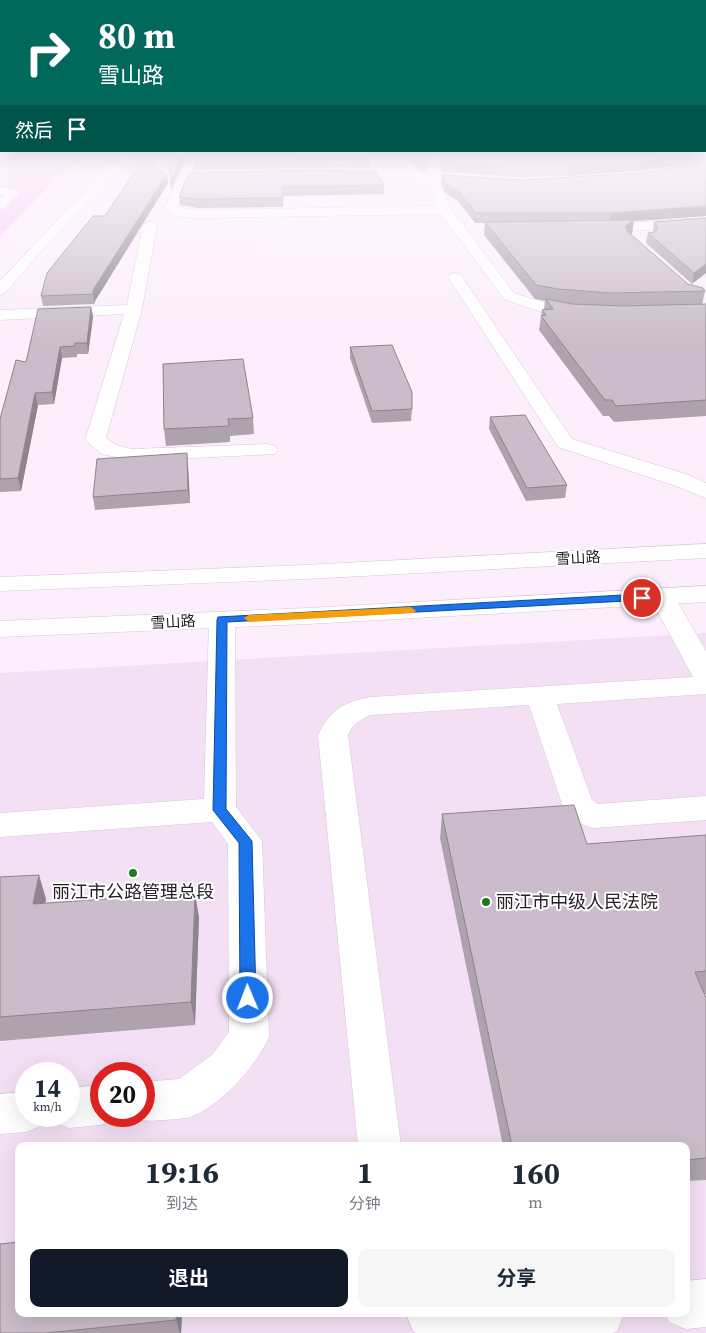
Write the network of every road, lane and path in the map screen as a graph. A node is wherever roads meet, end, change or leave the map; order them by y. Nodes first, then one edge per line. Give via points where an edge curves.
1 (65, 218) edge
2 (451, 218) edge
3 (706, 222) edge
4 (150, 225) dead end
5 (460, 230) junction
6 (479, 230) edge
7 (583, 230) edge
8 (455, 277) dead end
9 (0, 290) edge
10 (134, 309) junction
11 (592, 313) edge
12 (0, 315) edge
13 (268, 450) dead end
14 (706, 491) edge
15 (706, 551) edge
16 (0, 584) edge
17 (706, 594) edge
18 (662, 596) junction
19 (222, 620) junction
20 (0, 629) edge
21 (706, 675) edge
22 (706, 685) edge
23 (540, 695) junction
24 (706, 808) edge
25 (220, 810) junction
26 (0, 825) edge
27 (155, 1101) edge
28 (15, 1113) edge
29 (0, 1114) edge
30 (379, 1142) edge
31 (706, 1303) edge
32 (690, 1305) edge
33 (435, 1317) edge
34 (569, 1317) edge

1 - 9 main road
2 - 5 main road
3 - 7 main road via 634,234
4 - 10 main road
5 - 6 main road
5 - 11 main road via 509,296 544,308
8 - 14 main road via 565,443
10 - 12 main road
10 - 13 main road via 95,440 100,446 132,455
15 - 16 main road, 雪山路
17 - 18 main road, 雪山路
18 - 19 main road, 雪山路
18 - 21 main road
19 - 20 main road, 雪山路
19 - 25 main road
22 - 23 main road
23 - 24 main road via 579,807 593,816
23 - 30 main road via 370,706 346,716 333,735
25 - 26 main road
25 - 27 main road via 246,841 249,1037 226,1068 187,1098
28 - 29 main road
31 - 32 main road
33 - 34 main road via 466,1327

